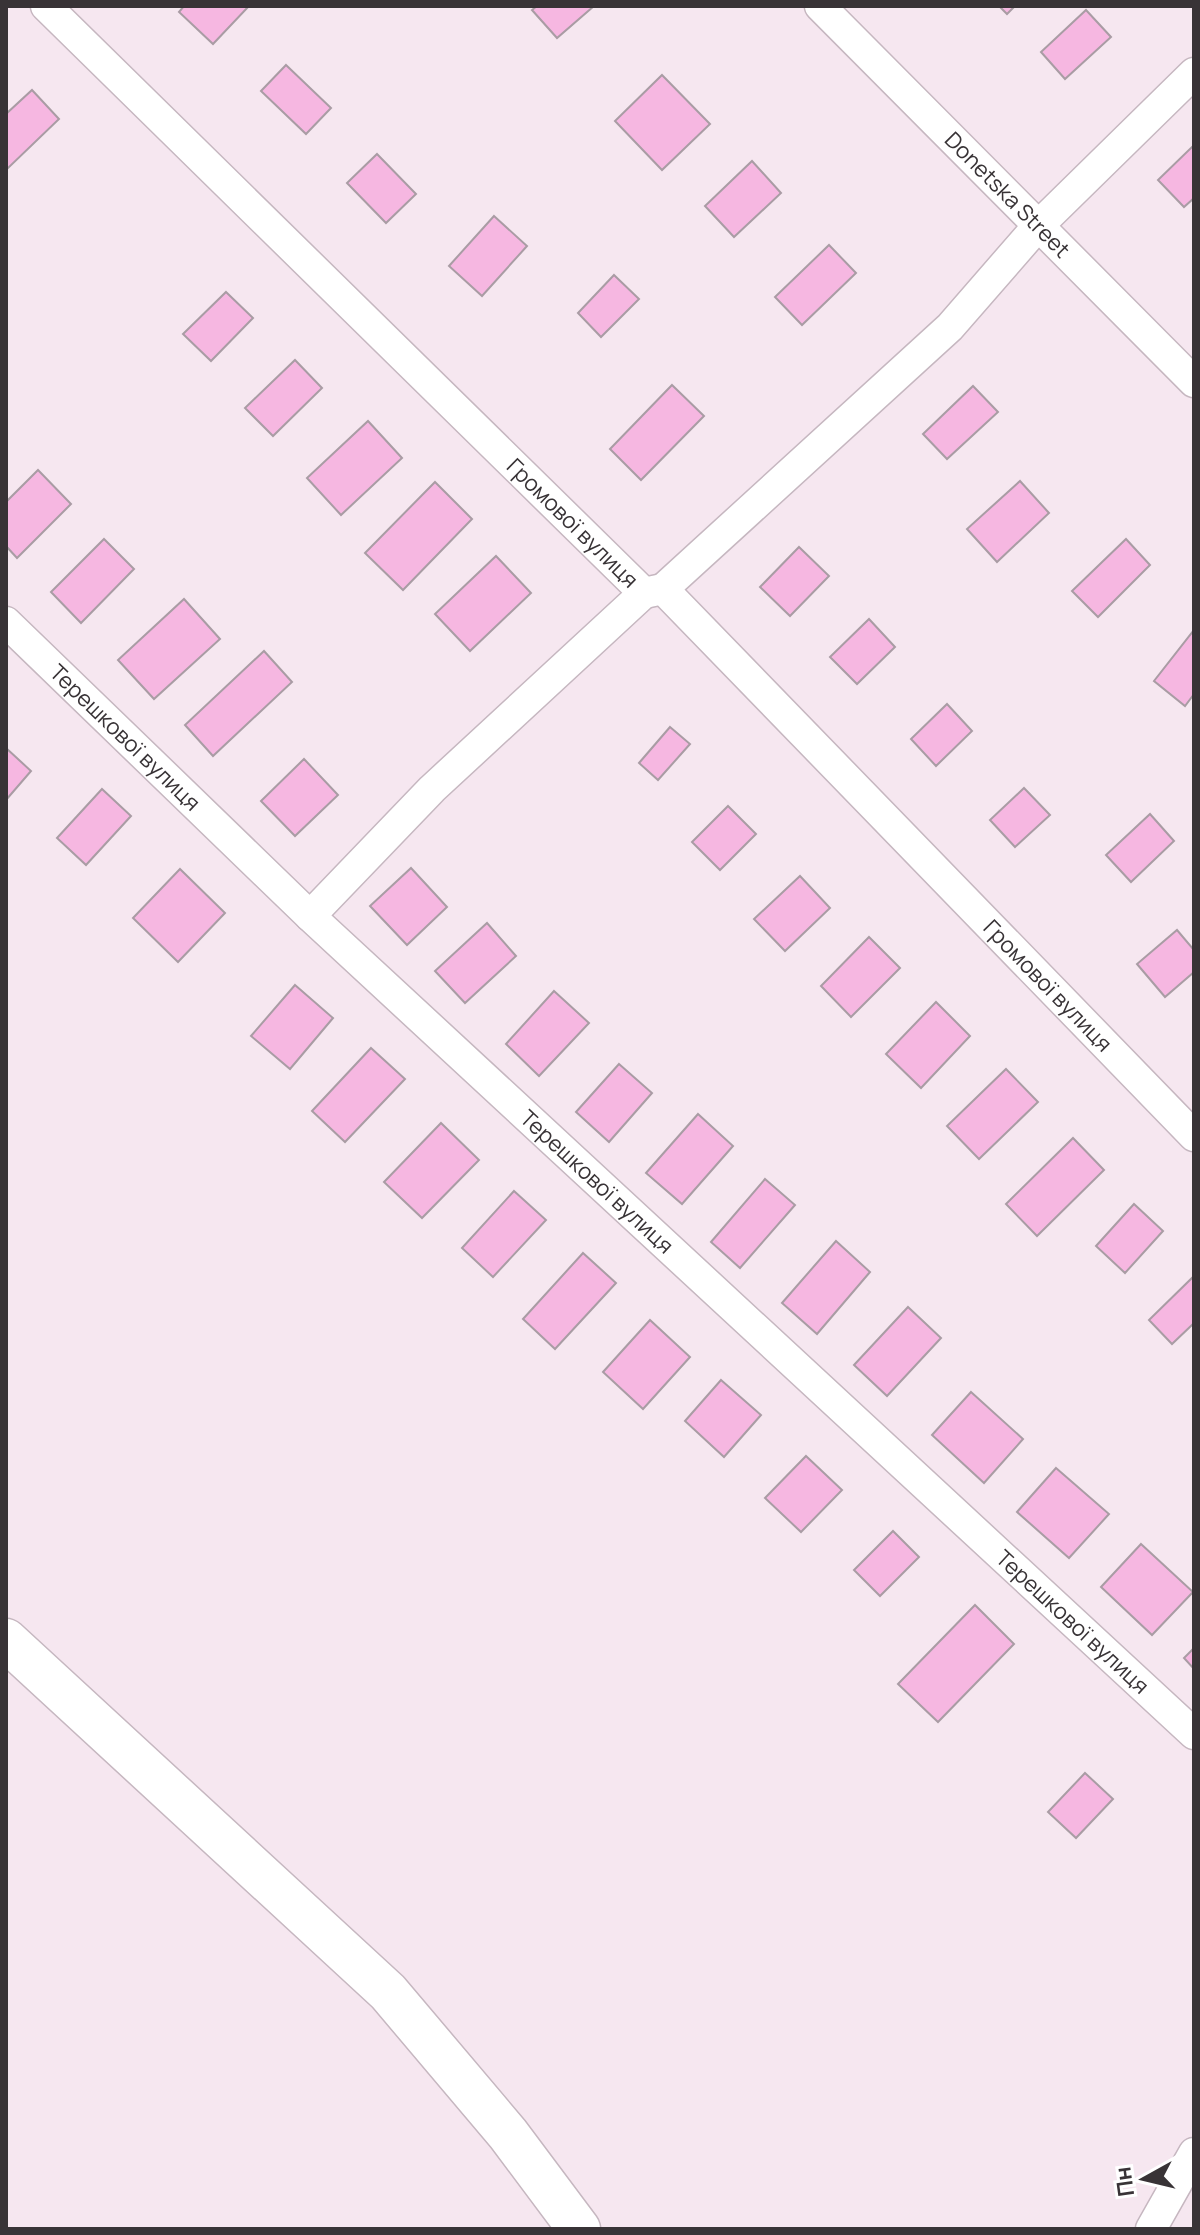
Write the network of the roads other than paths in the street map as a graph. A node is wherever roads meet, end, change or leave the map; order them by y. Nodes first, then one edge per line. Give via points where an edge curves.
1 (46, 6) edge
2 (820, 6) edge
3 (1194, 73) edge
4 (1037, 227) junction
5 (1194, 382) edge
6 (654, 591) junction
7 (6, 622) edge
8 (310, 916) junction
9 (1194, 1136) edge
10 (6, 1640) edge
11 (1194, 1734) edge
12 (1194, 2153) edge
13 (579, 2229) edge
14 (1151, 2229) edge

1 - 6 street, Громової вулиця
2 - 4 street, Donetska Street
3 - 4 street
4 - 5 street, Donetska Street
4 - 6 street via 950,327
6 - 8 street via 432,789
6 - 9 street, Громової вулиця
7 - 8 street, Терешкової вулиця
8 - 11 street, Терешкової вулиця
10 - 13 street via 388,1992 508,2134
12 - 14 street

